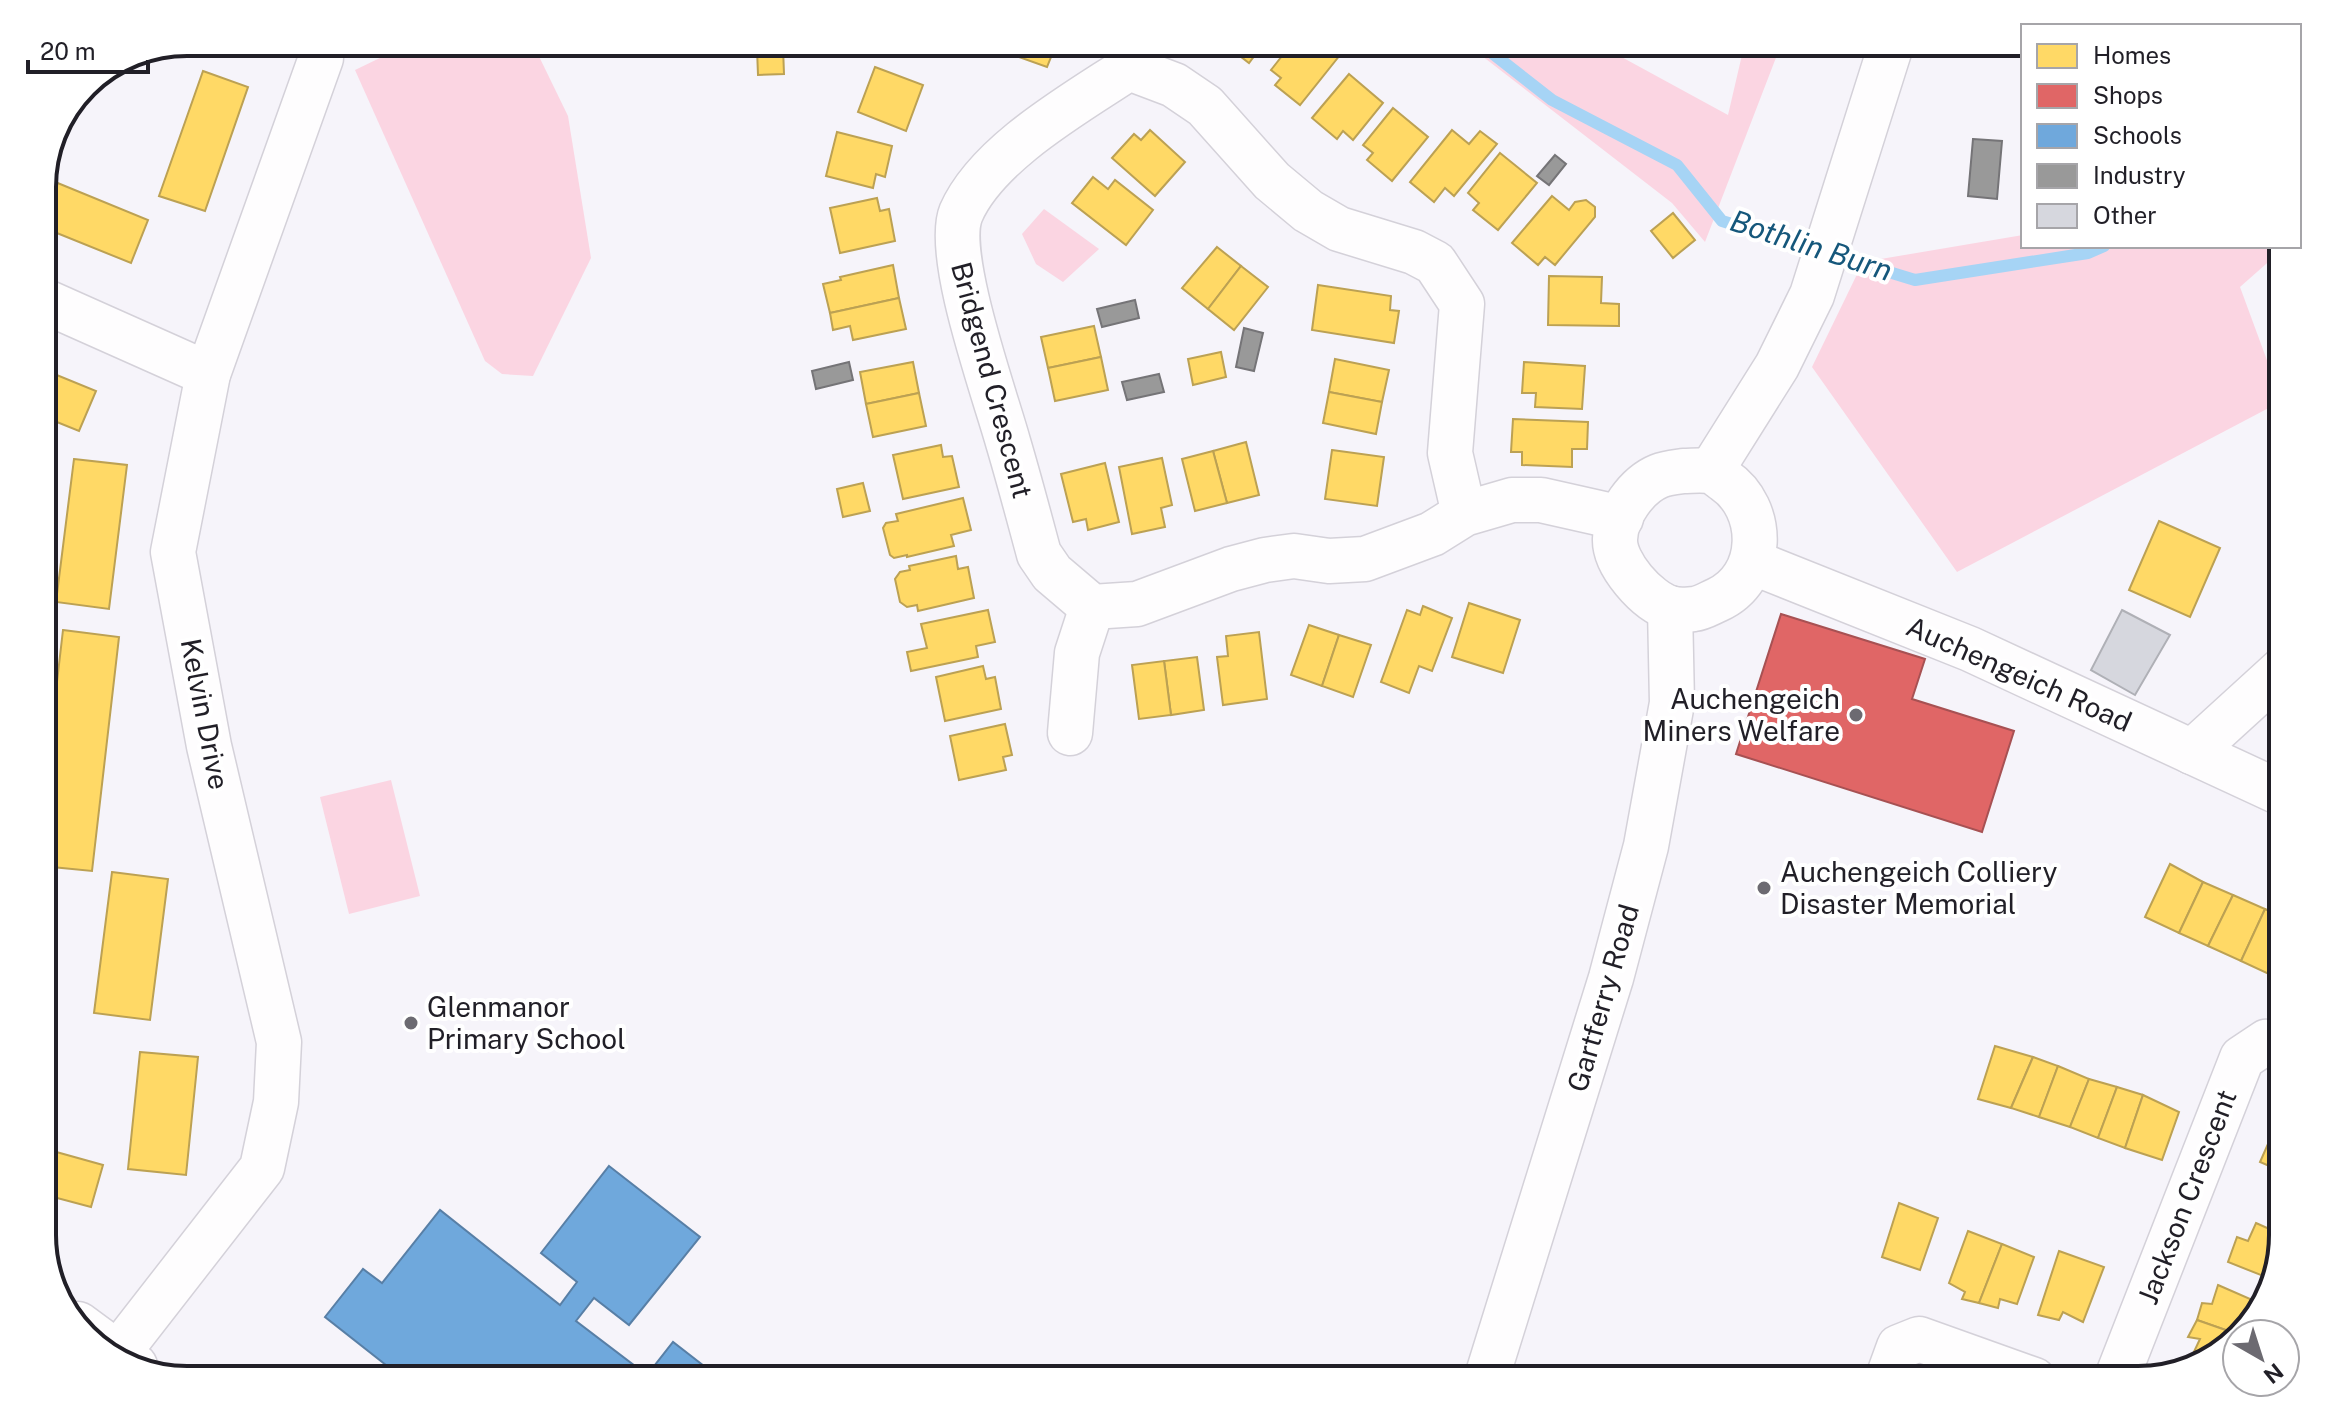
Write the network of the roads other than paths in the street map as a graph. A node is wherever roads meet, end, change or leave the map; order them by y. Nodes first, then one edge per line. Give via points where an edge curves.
1 (321, 56) edge
2 (1125, 56) edge
3 (1128, 56) edge
4 (1888, 56) edge
5 (56, 306) edge
6 (208, 374) junction
7 (1711, 471) junction
8 (1464, 514) junction
9 (1621, 518) junction
10 (1752, 562) junction
11 (1092, 607) junction
12 (1670, 608) junction
13 (2269, 682) edge
14 (1070, 733) dead end
15 (2192, 752) junction
16 (2269, 788) edge
17 (2269, 1043) edge
18 (130, 1353) edge
19 (1490, 1366) edge
20 (1892, 1366) edge
21 (1995, 1366) edge
22 (2121, 1366) edge

1 - 6 street, Kelvin Drive
2 - 11 street, Bridgend Crescent via 996,163 960,215 957,248 980,350 1039,554 1052,573
3 - 8 street, Bridgend Crescent via 1205,106 1272,181 1308,211 1339,229 1435,263 1462,304 1450,453
4 - 7 street via 1812,295 1777,366
5 - 6 street
6 - 18 street, Kelvin Drive via 173,552 209,746 279,1042 276,1102 262,1168 197,1248
7 - 9 street via 1659,476 1635,493
7 - 10 street via 1735,487 1748,507 1755,536
8 - 9 street via 1512,500 1541,500
8 - 11 street via 1432,534 1365,559 1265,560 1137,604
9 - 12 street via 1615,540 1628,573 1644,592
10 - 12 street via 1742,583 1723,597 1696,609
10 - 15 street, Auchengeich Road via 1970,649
11 - 14 street via 1077,653
12 - 19 street, Gartferry Road via 1672,703 1646,846 1611,978
13 - 15 street
15 - 16 street, Auchengeich Road
17 - 22 street, Jackson Crescent via 2242,1058
20 - 21 street via 1899,1347 1919,1339

